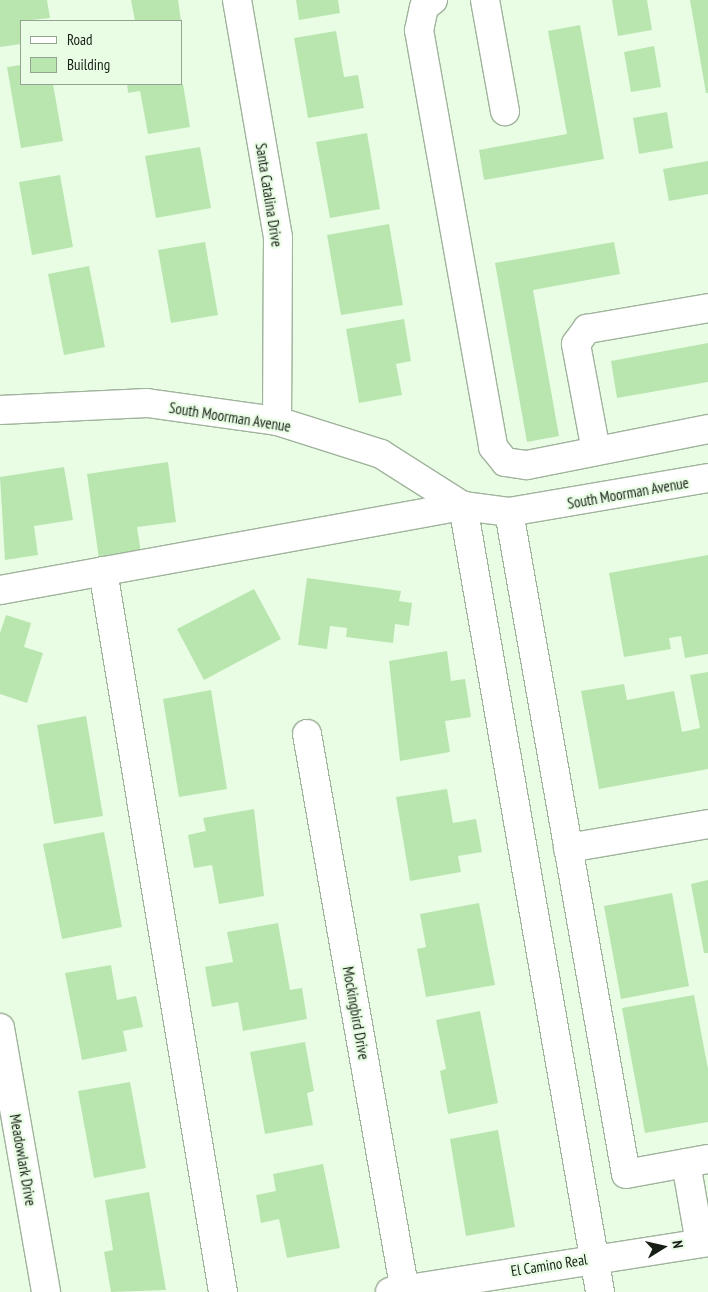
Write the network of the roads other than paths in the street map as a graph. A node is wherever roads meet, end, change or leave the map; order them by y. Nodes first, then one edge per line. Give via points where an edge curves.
1 (236, 0) edge
2 (433, 0) edge
3 (485, 0) edge
4 (505, 111) dead end
5 (708, 308) edge
6 (0, 410) edge
7 (277, 421) junction
8 (708, 429) edge
9 (596, 451) junction
10 (708, 478) edge
11 (463, 506) junction
12 (509, 512) junction
13 (103, 571) junction
14 (0, 590) edge
15 (307, 734) dead end
16 (708, 824) edge
17 (568, 848) junction
18 (0, 1028) edge
19 (697, 1161) edge
20 (704, 1242) edge
21 (594, 1258) junction
22 (400, 1291) edge
23 (46, 1292) edge
24 (223, 1292) edge
25 (600, 1292) edge

1 - 7 street, Santa Catalina Drive via 278,237
2 - 9 street via 424,7 419,30 493,447 505,462 527,465
3 - 4 street
5 - 9 street via 587,329 576,344
6 - 7 street, South Moorman Avenue via 147,403
7 - 11 street, South Moorman Avenue via 381,454
8 - 9 street
10 - 12 street, South Moorman Avenue
11 - 12 street, South Moorman Avenue
11 - 13 street
11 - 21 street
12 - 17 street
13 - 14 street
13 - 24 street
15 - 22 street, Mockingbird Drive
16 - 17 street
17 - 19 street via 626,1174
18 - 23 street, Meadowlark Drive
19 - 20 street
20 - 21 street, El Camino Real
21 - 22 street, El Camino Real
21 - 25 street

